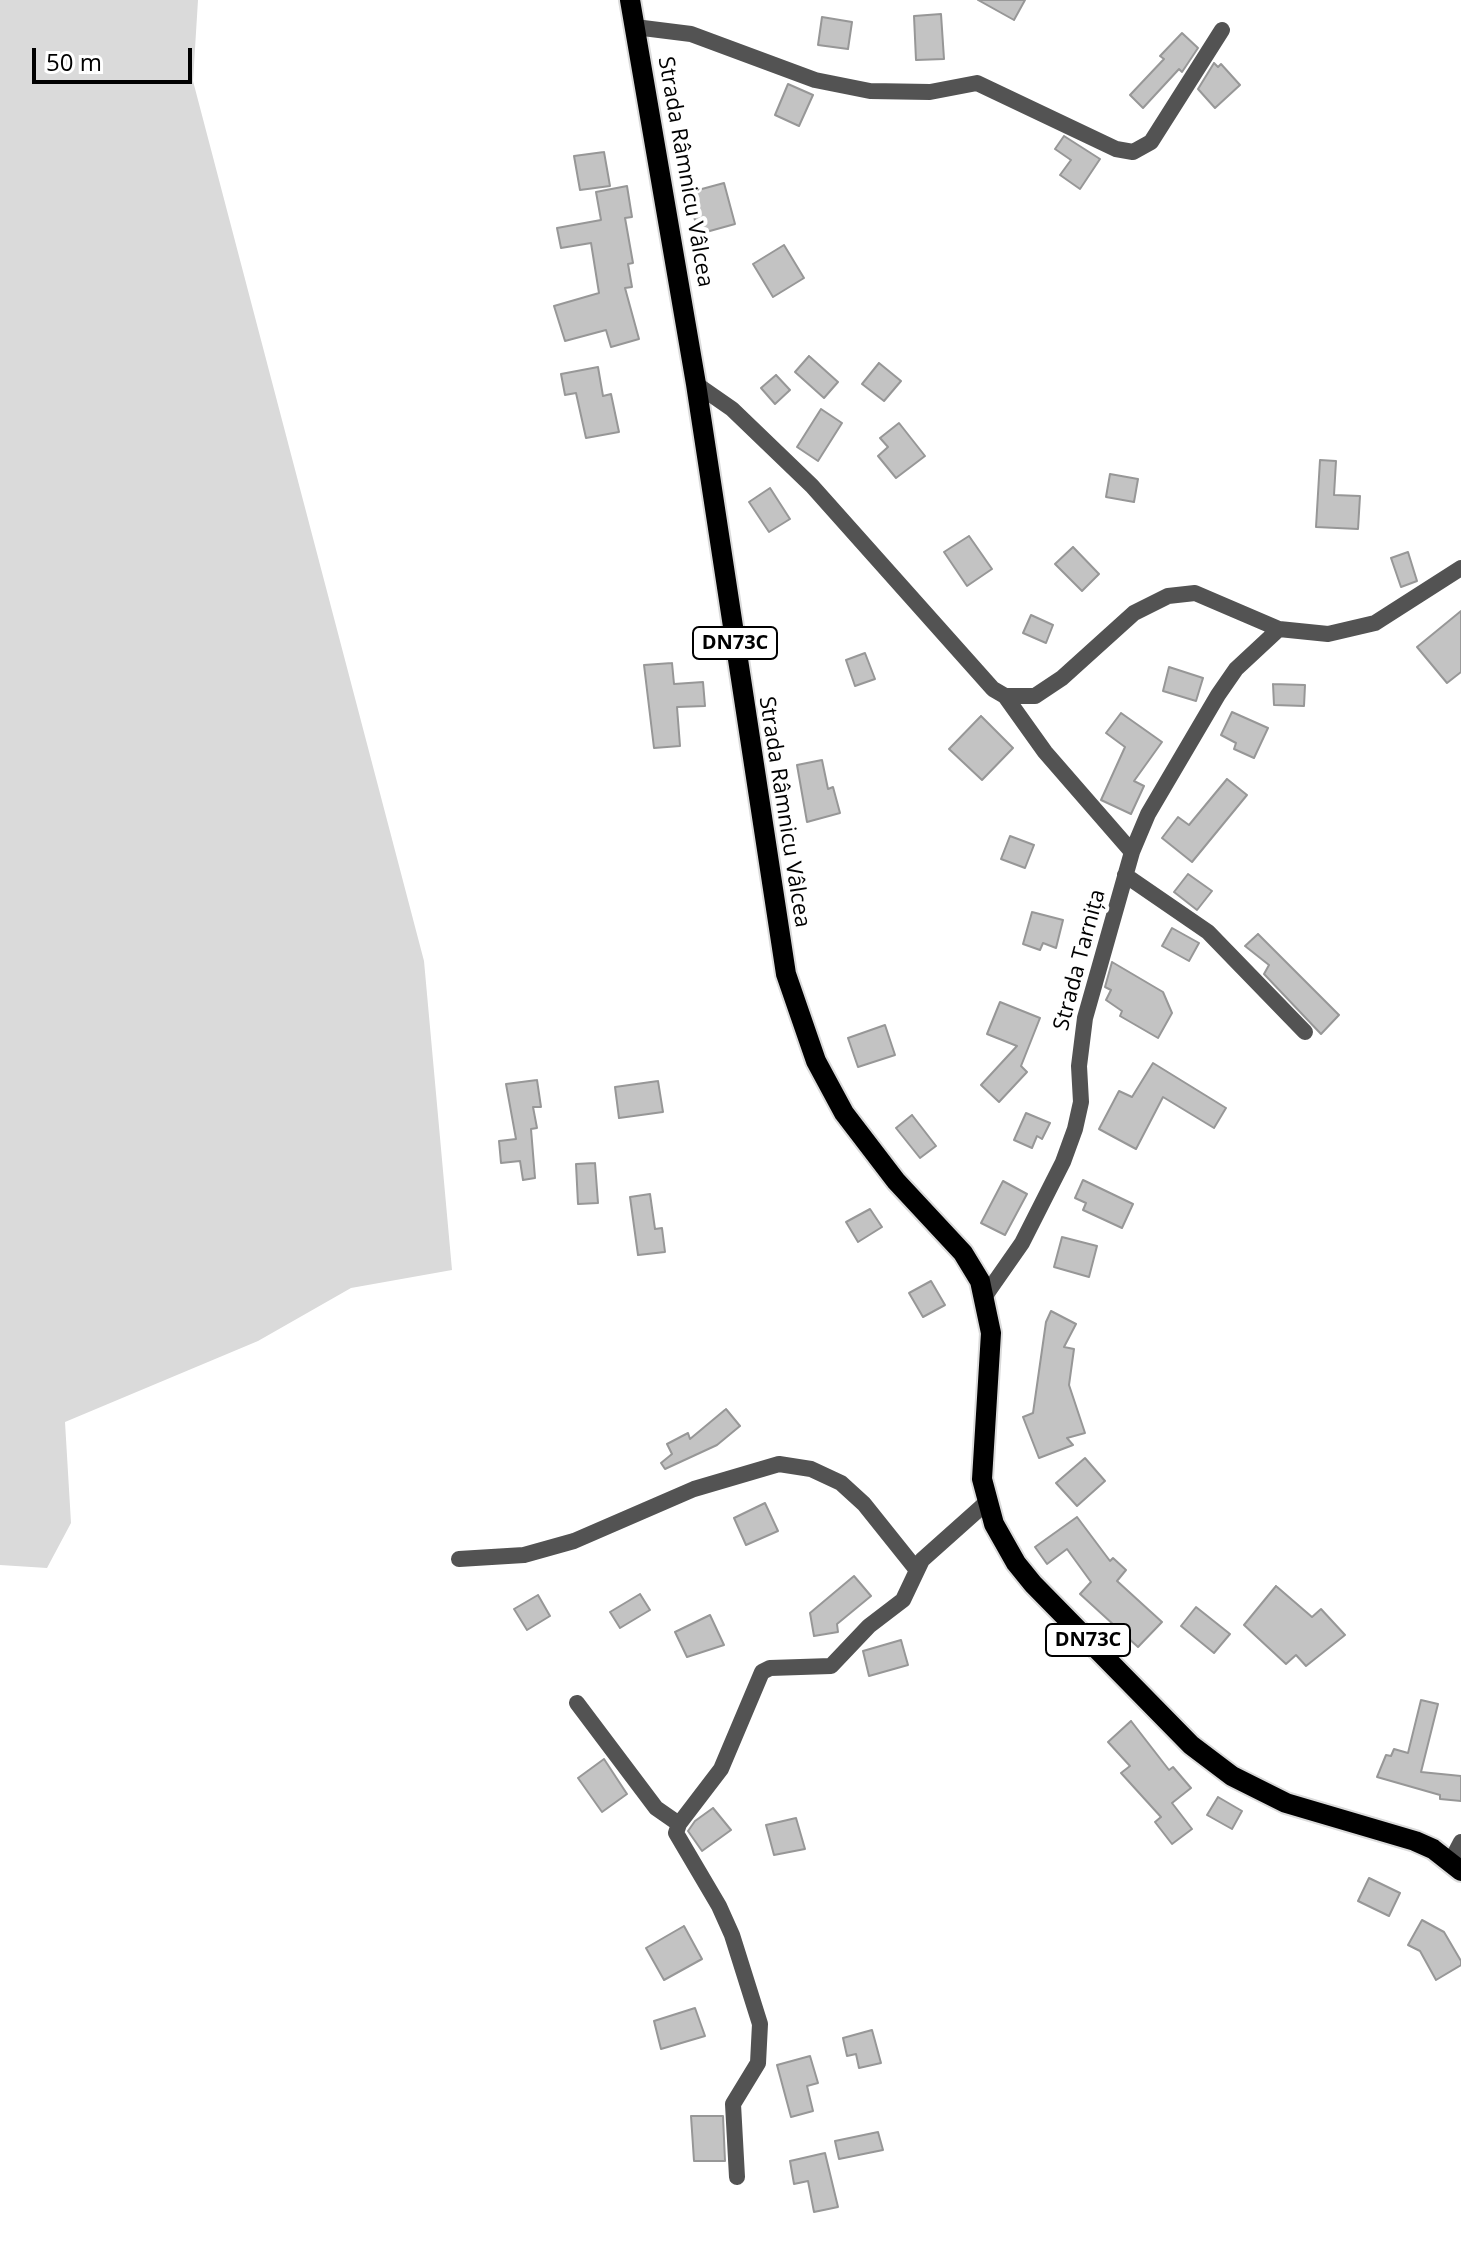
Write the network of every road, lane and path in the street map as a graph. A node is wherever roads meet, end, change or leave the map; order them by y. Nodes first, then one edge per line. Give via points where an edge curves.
1 (630, 0) edge
2 (635, 27) junction
3 (1222, 30) dead end
4 (696, 384) junction
5 (1461, 568) edge
6 (1279, 629) junction
7 (1005, 696) junction
8 (1132, 852) junction
9 (1125, 875) junction
10 (1305, 1032) dead end
11 (985, 1296) junction
12 (987, 1502) junction
13 (459, 1559) dead end
14 (916, 1569) junction
15 (577, 1703) dead end
16 (679, 1824) junction
17 (1458, 1858) edge
18 (737, 2177) dead end

1 - 2 main road, Strada Râmnicu Vâlcea / DN73C
2 - 3 street, Strada Râmnicu Vâlcea via 691,34 815,80 870,91 930,92 977,83 1116,149 1133,152 1151,142
2 - 4 main road, Strada Râmnicu Vâlcea / DN73C
4 - 7 street via 732,409 812,486 993,689
4 - 11 main road, Strada Râmnicu Vâlcea / DN73C via 778,933 798,1015 844,1113 896,1181 963,1253
5 - 6 street via 1375,623 1328,634
6 - 7 street via 1195,593 1168,596 1134,613 1035,696
6 - 8 street, Strada Tarnița via 1236,669 1218,695 1148,814
7 - 8 street via 1038,743
8 - 9 street, Strada Tarnița
9 - 10 street via 1208,932
9 - 11 street, Strada Tarnița via 1085,1018 1075,1129 1022,1243
11 - 12 main road, Strada Râmnicu Vâlcea / DN73C via 991,1333 982,1454
12 - 14 street
12 - 17 main road, Strada Râmnicu Vâlcea / DN73C via 1004,1543 1033,1584 1191,1745 1232,1776 1286,1803
13 - 14 street via 510,1557 574,1541 694,1489 779,1464 811,1469 841,1483
14 - 16 street via 903,1600 831,1666 762,1672 721,1769
15 - 16 street via 656,1808
16 - 18 street via 676,1833 732,1935 760,2024 758,2063 733,2104

